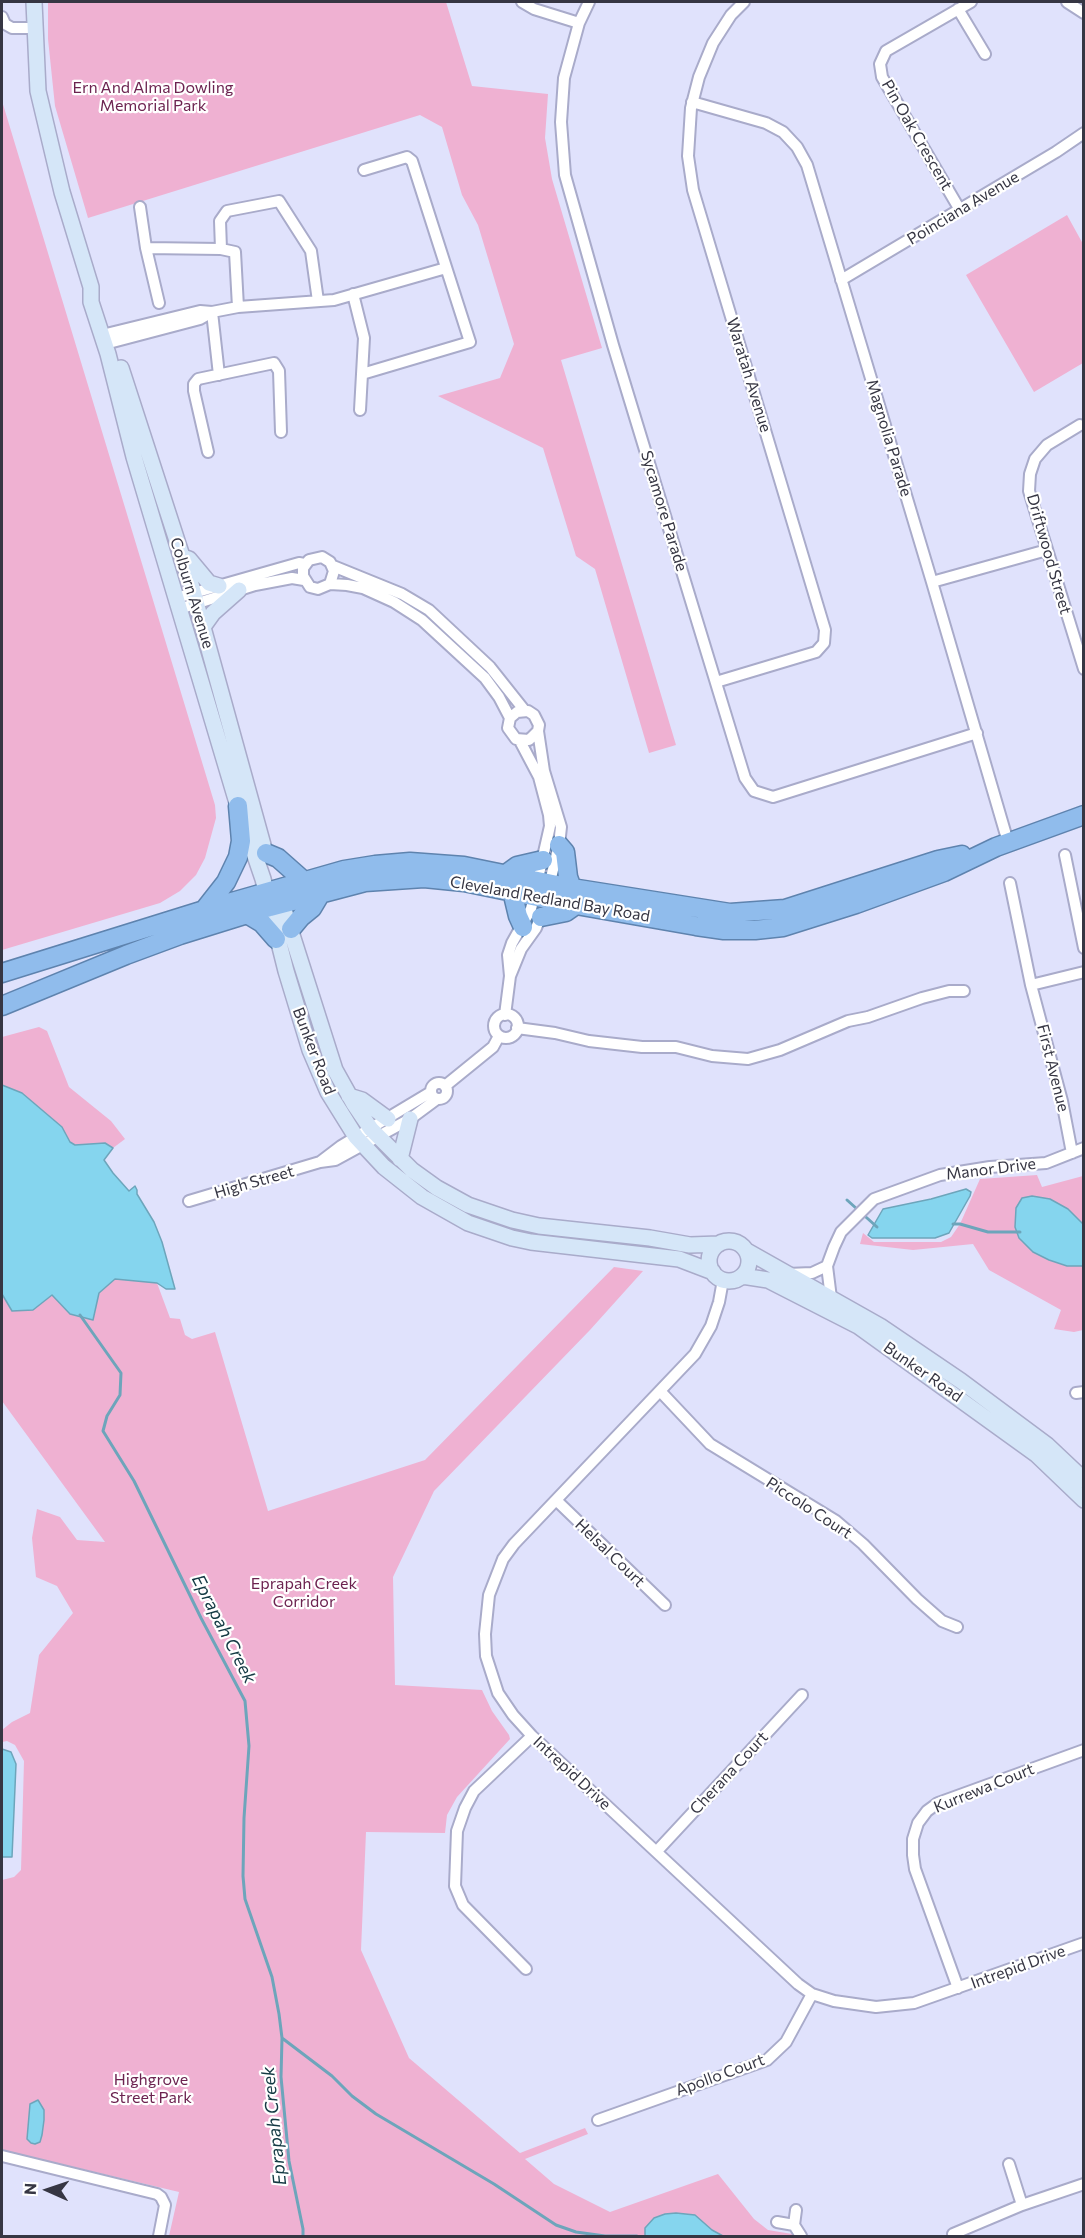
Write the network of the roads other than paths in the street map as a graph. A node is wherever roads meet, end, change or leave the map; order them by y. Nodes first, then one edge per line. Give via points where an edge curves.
1 (34, 2) edge
2 (522, 2) edge
3 (589, 2) edge
4 (744, 2) edge
5 (971, 2) edge
6 (1067, 2) edge
7 (958, 9) junction
8 (1083, 13) edge
9 (2, 17) edge
10 (579, 23) junction
11 (34, 28) junction
12 (985, 54) dead end
13 (692, 102) junction
14 (1083, 133) edge
15 (364, 170) dead end
16 (140, 207) dead end
17 (960, 210) junction
18 (146, 248) junction
19 (221, 249) junction
20 (446, 268) junction
21 (841, 280) junction
22 (353, 294) junction
23 (318, 301) junction
24 (159, 303) dead end
25 (238, 307) junction
26 (212, 312) junction
27 (108, 339) junction
28 (362, 374) junction
29 (219, 375) junction
30 (360, 410) dead end
31 (1080, 425) dead end
32 (281, 432) dead end
33 (208, 452) dead end
34 (1047, 549) junction
35 (183, 557) junction
36 (305, 564) junction
37 (333, 566) junction
38 (304, 580) junction
39 (932, 582) junction
40 (330, 584) junction
41 (219, 586) junction
42 (239, 590) junction
43 (195, 598) junction
44 (177, 603) junction
45 (204, 627) junction
46 (1083, 627) edge
47 (1071, 631) junction
48 (1083, 669) edge
49 (716, 682) junction
50 (525, 711) junction
51 (510, 718) junction
52 (538, 731) junction
53 (977, 733) junction
54 (520, 741) junction
55 (238, 806) junction
56 (1083, 815) edge
57 (559, 845) junction
58 (1002, 845) junction
59 (266, 853) junction
60 (1065, 855) dead end
61 (543, 860) junction
62 (506, 873) junction
63 (304, 881) junction
64 (1010, 883) dead end
65 (542, 890) junction
66 (512, 891) junction
67 (321, 893) junction
68 (574, 896) junction
69 (274, 898) junction
70 (204, 910) junction
71 (247, 914) junction
72 (541, 917) junction
73 (523, 927) junction
74 (284, 934) junction
75 (1083, 948) edge
76 (1083, 972) edge
77 (2, 973) edge
78 (510, 976) junction
79 (1031, 984) junction
80 (964, 991) dead end
81 (2, 1006) edge
82 (505, 1015) junction
83 (517, 1028) junction
84 (499, 1036) junction
85 (349, 1096) junction
86 (434, 1096) junction
87 (387, 1119) junction
88 (410, 1119) junction
89 (374, 1132) junction
90 (359, 1141) junction
91 (1083, 1148) edge
92 (1071, 1153) junction
93 (400, 1159) junction
94 (189, 1201) dead end
95 (719, 1244) junction
96 (747, 1251) junction
97 (827, 1266) junction
98 (785, 1274) junction
99 (718, 1276) junction
100 (742, 1276) junction
101 (831, 1298) junction
102 (660, 1391) junction
103 (1042, 1450) junction
104 (1083, 1480) edge
105 (556, 1500) junction
106 (1083, 1500) edge
107 (664, 1605) dead end
108 (957, 1627) dead end
109 (802, 1695) dead end
110 (532, 1736) junction
111 (1083, 1750) edge
112 (657, 1851) junction
113 (1083, 1943) edge
114 (526, 1969) dead end
115 (958, 1988) junction
116 (812, 1994) junction
117 (598, 2120) dead end
118 (2, 2156) edge
119 (1009, 2164) dead end
120 (1083, 2184) edge
121 (1022, 2205) junction
122 (796, 2210) dead end
123 (777, 2222) dead end
124 (794, 2225) junction
125 (159, 2236) edge
126 (801, 2236) edge
127 (951, 2236) edge

1 - 11 main road, Colburn Avenue
2 - 10 street
3 - 10 street, Sycamore Parade
4 - 13 street, Waratah Avenue via 713,43
5 - 7 street, Pin Oak Crescent
6 - 8 street
7 - 12 street
7 - 17 street, Pin Oak Crescent via 886,51 880,63 882,77
9 - 11 street via 12,28
10 - 49 street, Sycamore Parade via 567,60 562,95 565,175
11 - 27 main road, Colburn Avenue via 38,92 48,138 91,288 91,302
13 - 21 street, Magnolia Parade via 766,123 783,132 797,147 807,165
13 - 49 street, Waratah Avenue via 688,156 693,190 825,630 824,643 816,652
14 - 17 street, Poinciana Avenue
15 - 20 street via 406,157 412,161
16 - 18 street
17 - 21 street, Poinciana Avenue
18 - 19 street
18 - 24 street
19 - 23 street via 220,221 227,211 279,201 311,251
19 - 25 street via 235,252
20 - 22 street
20 - 28 street via 470,342
21 - 39 street, Magnolia Parade
22 - 23 street
22 - 28 street via 364,338
23 - 25 street
25 - 26 street
26 - 27 street via 200,311 189,318
26 - 29 street
27 - 35 main road, Colburn Avenue
27 - 44 main road, Colburn Avenue via 134,457
28 - 30 street
29 - 32 street via 274,363 279,371
29 - 33 street via 194,384
31 - 34 street, Driftwood Street via 1047,445 1035,459 1030,474 1029,491
34 - 39 street
34 - 47 street, Driftwood Street
35 - 41 main road via 209,583
35 - 43 main road, Colburn Avenue
36 - 37 street via 322,557
36 - 38 street
36 - 41 street
37 - 40 street
37 - 50 street via 402,594 429,610 490,667
38 - 40 street via 318,589
38 - 42 street via 284,579
39 - 53 street, Magnolia Parade
40 - 51 street via 363,588 394,602 430,627 485,678
41 - 43 street
42 - 43 street
42 - 45 main road via 213,613
43 - 44 street
43 - 45 main road, Colburn Avenue
44 - 55 main road, Colburn Avenue
45 - 59 main road, Colburn Avenue
46 - 47 street
47 - 48 street, Driftwood Street
49 - 53 street, Sycamore Parade via 745,778 754,791 773,796
50 - 51 street
50 - 52 street via 534,715
51 - 54 street via 510,732
52 - 54 street via 529,740
52 - 57 street via 544,771 561,827
53 - 58 street, Magnolia Parade
54 - 61 street via 539,777 549,815
55 - 69 main road, Colburn Avenue
55 - 70 highway via 238,857 231,875
56 - 58 highway, Cleveland Redland Bay Road
57 - 65 street
57 - 68 highway via 565,852
58 - 68 highway, Cleveland Redland Bay Road via 938,860 812,902 760,912 730,913
59 - 63 highway via 278,858
59 - 69 main road, Colburn Avenue
60 - 75 street
61 - 62 highway
61 - 65 street
62 - 63 highway, Cleveland Redland Bay Road via 448,864 391,863
62 - 65 highway, Cleveland Redland Bay Road
63 - 69 highway, Cleveland Redland Bay Road
64 - 79 street, First Avenue
65 - 66 highway, Cleveland Redland Bay Road
65 - 68 highway, Cleveland Redland Bay Road
65 - 72 street
65 - 73 street
66 - 67 highway, Cleveland Redland Bay Road via 424,878 375,880
66 - 73 highway
67 - 69 highway, Cleveland Redland Bay Road
67 - 74 highway via 312,908
68 - 72 highway via 566,912
69 - 70 highway, Cleveland Redland Bay Road
69 - 71 highway, Cleveland Redland Bay Road
69 - 74 main road, Bunker Road
70 - 77 highway, Cleveland Redland Bay Road
71 - 74 highway
71 - 81 highway, Cleveland Redland Bay Road via 126,955
72 - 78 street
73 - 78 street via 509,951
74 - 85 main road, Bunker Road via 335,1070
74 - 90 main road, Bunker Road via 307,1041 335,1105
76 - 79 street
78 - 82 street
79 - 92 street, First Avenue via 1062,1101
80 - 83 street via 949,991 848,1021 780,1050 747,1059 676,1047 589,1041
82 - 83 street via 516,1020
82 - 84 street via 495,1023
83 - 84 street via 510,1037
84 - 86 street via 493,1047 445,1086 446,1096
85 - 87 main road via 362,1100
85 - 89 main road, Bunker Road
86 - 87 street
86 - 88 street via 427,1108
87 - 89 street
88 - 89 street
88 - 93 main road
89 - 90 street, High Street
89 - 93 main road, Bunker Road
90 - 94 street, High Street via 320,1162
90 - 99 main road, Bunker Road via 408,1188 468,1223 531,1242 679,1259
91 - 92 street, Manor Drive
92 - 97 street, Manor Drive via 1046,1163 940,1175 874,1199 841,1232
93 - 95 main road, Bunker Road via 445,1193 512,1220 690,1245
95 - 96 main road via 734,1241
95 - 99 main road via 709,1260
96 - 98 main road, Bunker Road
96 - 100 main road via 749,1264
97 - 98 street via 812,1273
97 - 101 street, Manor Drive
98 - 101 main road, Bunker Road
99 - 100 main road via 733,1281
99 - 102 street, Intrepid Drive via 715,1313 702,1344
100 - 103 main road, Bunker Road via 768,1280 858,1326
101 - 103 main road, Bunker Road via 961,1381
102 - 105 street, Intrepid Drive
102 - 108 street, Piccolo Court via 710,1444 836,1521 942,1621
103 - 104 main road, Bunker Road
103 - 106 main road, Bunker Road
105 - 107 street, Helsal Court
105 - 110 street, Intrepid Drive via 503,1559 486,1613 486,1656 498,1693
109 - 112 street, Cherana Court
110 - 112 street, Intrepid Drive
110 - 114 street via 474,1791 457,1831 455,1886 464,1905
111 - 115 street, Kurrewa Court via 938,1803 918,1824 913,1839 915,1869
112 - 116 street, Intrepid Drive
113 - 115 street, Intrepid Drive
115 - 116 street, Intrepid Drive via 914,2003 876,2007
116 - 117 street, Apollo Court via 786,2042 767,2060
118 - 125 street via 157,2194 165,2205
119 - 121 street
120 - 121 street
121 - 127 street
122 - 124 street
123 - 124 street
124 - 126 street

